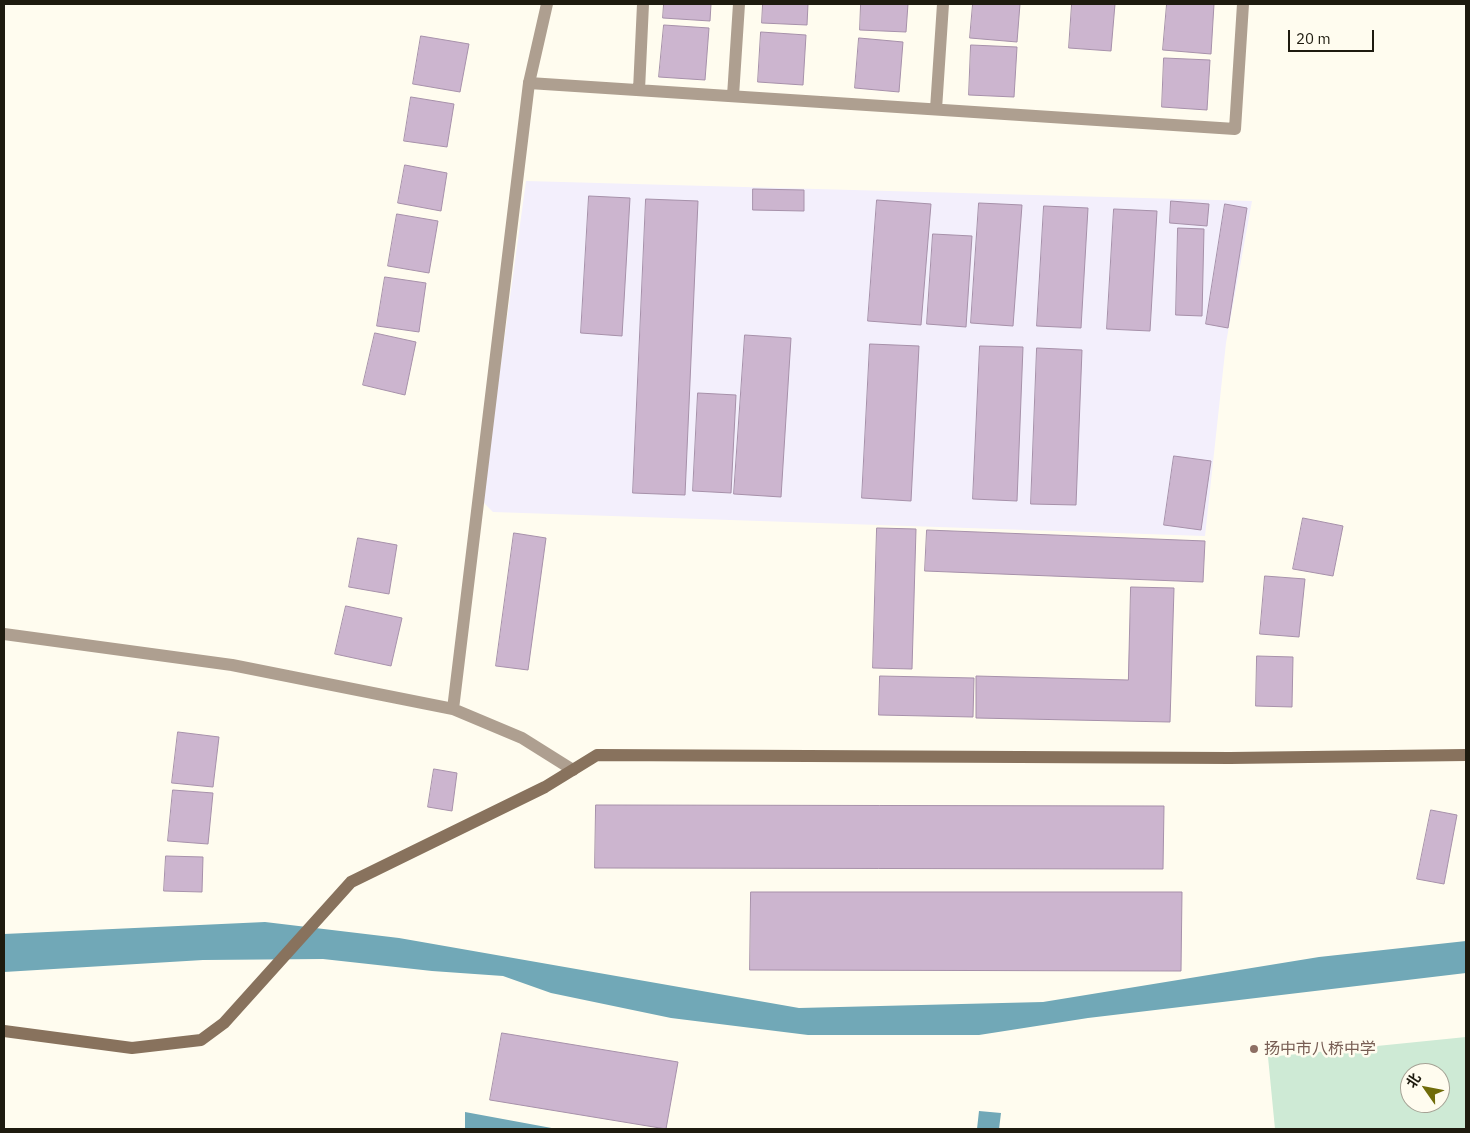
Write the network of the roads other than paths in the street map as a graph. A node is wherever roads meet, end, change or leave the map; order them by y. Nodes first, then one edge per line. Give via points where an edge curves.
1 (547, 4) edge
2 (644, 4) edge
3 (739, 4) edge
4 (943, 4) edge
5 (1242, 4) edge
6 (529, 83) junction
7 (638, 90) junction
8 (733, 96) junction
9 (936, 109) junction
10 (4, 634) edge
11 (453, 709) junction
12 (1466, 755) edge
13 (573, 770) junction
14 (4, 1031) edge

1 - 6 street
2 - 7 street
3 - 8 street
4 - 9 street
5 - 9 street via 1235,129
6 - 7 street
6 - 11 street
7 - 8 street
8 - 9 street
10 - 11 street via 232,665
11 - 13 street via 522,738
12 - 13 street via 1230,758 597,755
13 - 14 street via 436,842 351,882 224,1022 201,1040 132,1048

